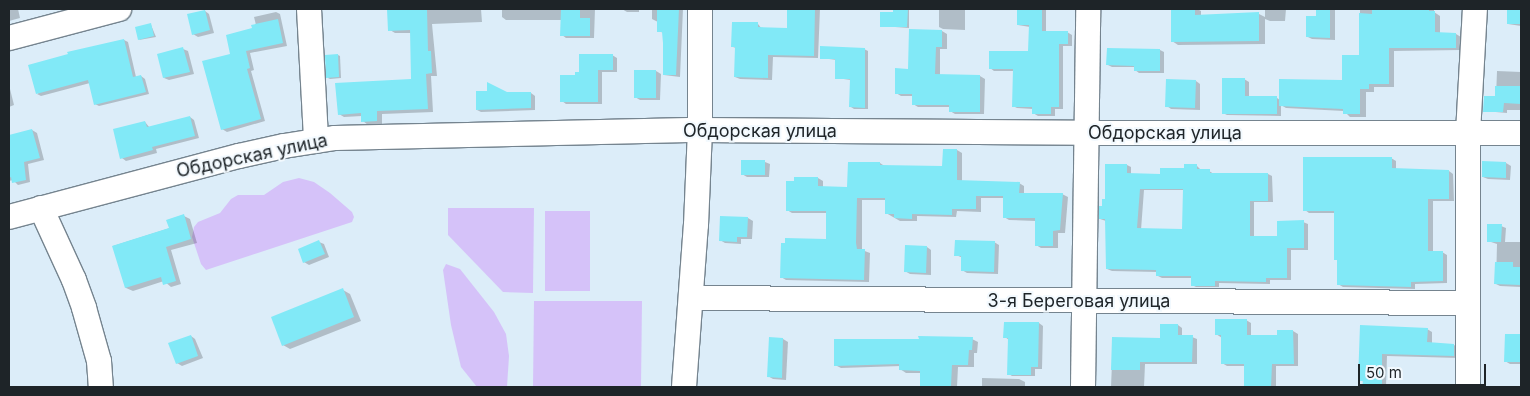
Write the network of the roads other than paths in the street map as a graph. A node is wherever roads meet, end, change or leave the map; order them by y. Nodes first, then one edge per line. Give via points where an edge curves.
1 (119, 9) edge
2 (309, 9) edge
3 (700, 9) edge
4 (1088, 9) edge
5 (1475, 9) edge
6 (9, 38) edge
7 (700, 130) junction
8 (1468, 133) junction
9 (1521, 133) edge
10 (1086, 134) junction
11 (316, 140) junction
12 (41, 208) junction
13 (9, 217) edge
14 (692, 298) junction
15 (1083, 302) junction
16 (1467, 303) junction
17 (101, 387) edge
18 (684, 387) edge
19 (1083, 387) edge
20 (1468, 387) edge

1 - 6 street
2 - 11 street
3 - 7 street
4 - 10 street
5 - 8 street
7 - 10 street, Обдорская улица
7 - 11 street, Обдорская улица
7 - 14 street
8 - 9 street, Обдорская улица
8 - 10 street, Обдорская улица
8 - 16 street
10 - 15 street
11 - 12 street, Обдорская улица via 239,156
12 - 13 street, Обдорская улица
12 - 17 street via 84,308 99,362
14 - 15 street, 3-я Береговая улица
14 - 18 street
15 - 16 street, 3-я Береговая улица
15 - 19 street
16 - 20 street

